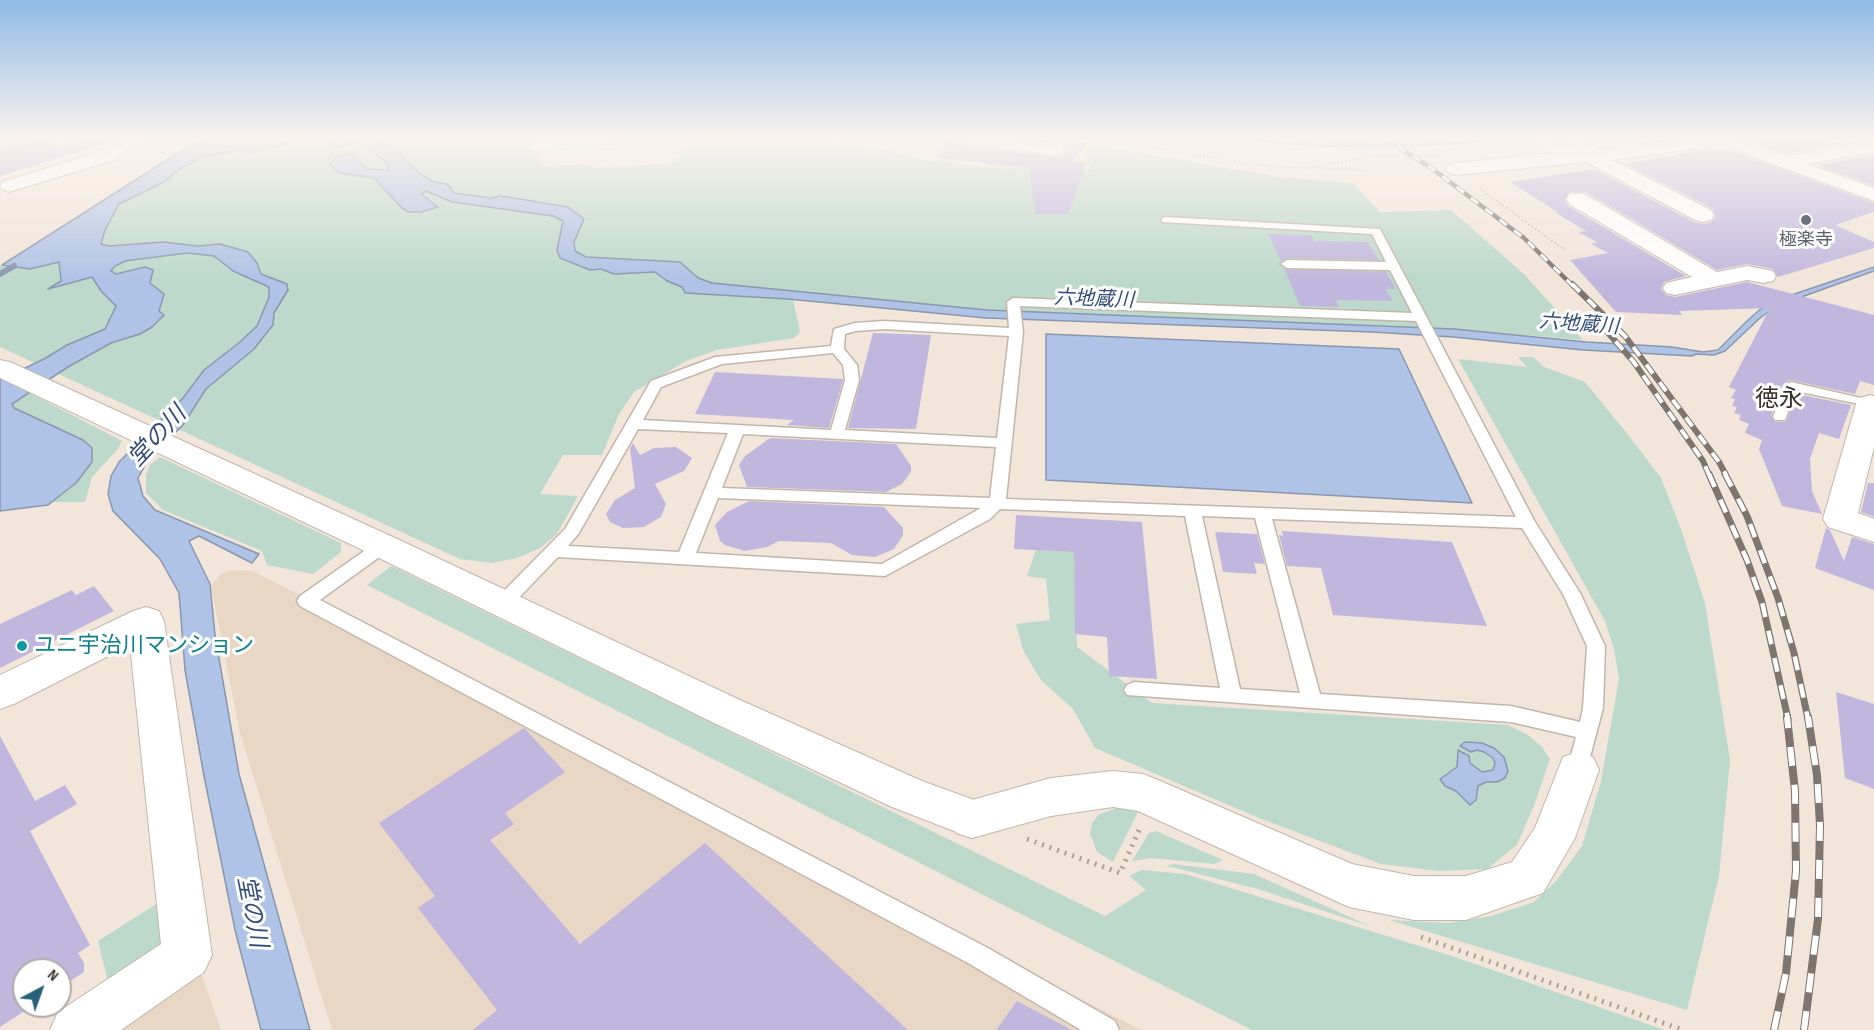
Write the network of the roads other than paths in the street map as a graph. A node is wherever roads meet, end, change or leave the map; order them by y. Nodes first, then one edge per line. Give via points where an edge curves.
1 (12, 185) edge
2 (1645, 185) edge
3 (1848, 185) edge
4 (9, 186) dead end
5 (1650, 188) junction
6 (1874, 195) edge
7 (1166, 220) dead end
8 (1625, 228) junction
9 (1287, 264) dead end
10 (1394, 266) junction
11 (1764, 276) dead end
12 (1714, 280) junction
13 (1675, 288) dead end
14 (1014, 320) junction
15 (1425, 327) junction
16 (837, 349) junction
17 (5, 370) edge
18 (1872, 404) edge
19 (1780, 417) dead end
20 (633, 424) junction
21 (737, 430) junction
22 (837, 434) junction
23 (1005, 442) junction
24 (712, 493) junction
25 (998, 502) junction
26 (1192, 510) junction
27 (1262, 512) junction
28 (1527, 523) junction
29 (1874, 531) edge
30 (383, 546) junction
31 (554, 551) junction
32 (685, 559) junction
33 (503, 603) junction
34 (1134, 690) dead end
35 (0, 693) edge
36 (1232, 696) junction
37 (1312, 701) junction
38 (1583, 751) junction
39 (76, 1030) edge
40 (1106, 1030) edge

1 - 4 street
2 - 5 street
3 - 6 street
5 - 8 street via 1577,199
5 - 8 street via 1703,215
7 - 10 lane via 1376,231
8 - 12 street
9 - 10 lane
10 - 15 lane
11 - 12 street via 1747,273
12 - 13 street
14 - 15 lane via 1013,302
14 - 16 lane via 855,327 839,332
14 - 23 lane
15 - 28 lane
16 - 20 lane via 720,360 685,372 656,384
16 - 22 lane via 850,365 852,380
17 - 30 street
18 - 19 lane via 1791,386
18 - 29 street via 1840,519
20 - 21 lane
20 - 31 lane via 571,533
21 - 22 lane
21 - 24 lane
22 - 23 lane
23 - 25 lane
24 - 25 lane
24 - 32 lane
25 - 26 lane
25 - 32 lane via 984,515 885,570
26 - 27 lane
26 - 36 lane
27 - 28 lane
27 - 37 lane
28 - 38 lane via 1571,592 1596,646 1593,708
30 - 33 street
30 - 40 lane via 306,601 977,955
31 - 32 lane
31 - 33 lane
33 - 38 street via 726,711 907,794 972,819 1051,797 1113,789 1143,794 1349,885 1414,898 1466,898 1527,878 1553,838
34 - 36 lane
35 - 39 street via 146,621 187,955
36 - 37 lane
37 - 38 lane via 1511,714

